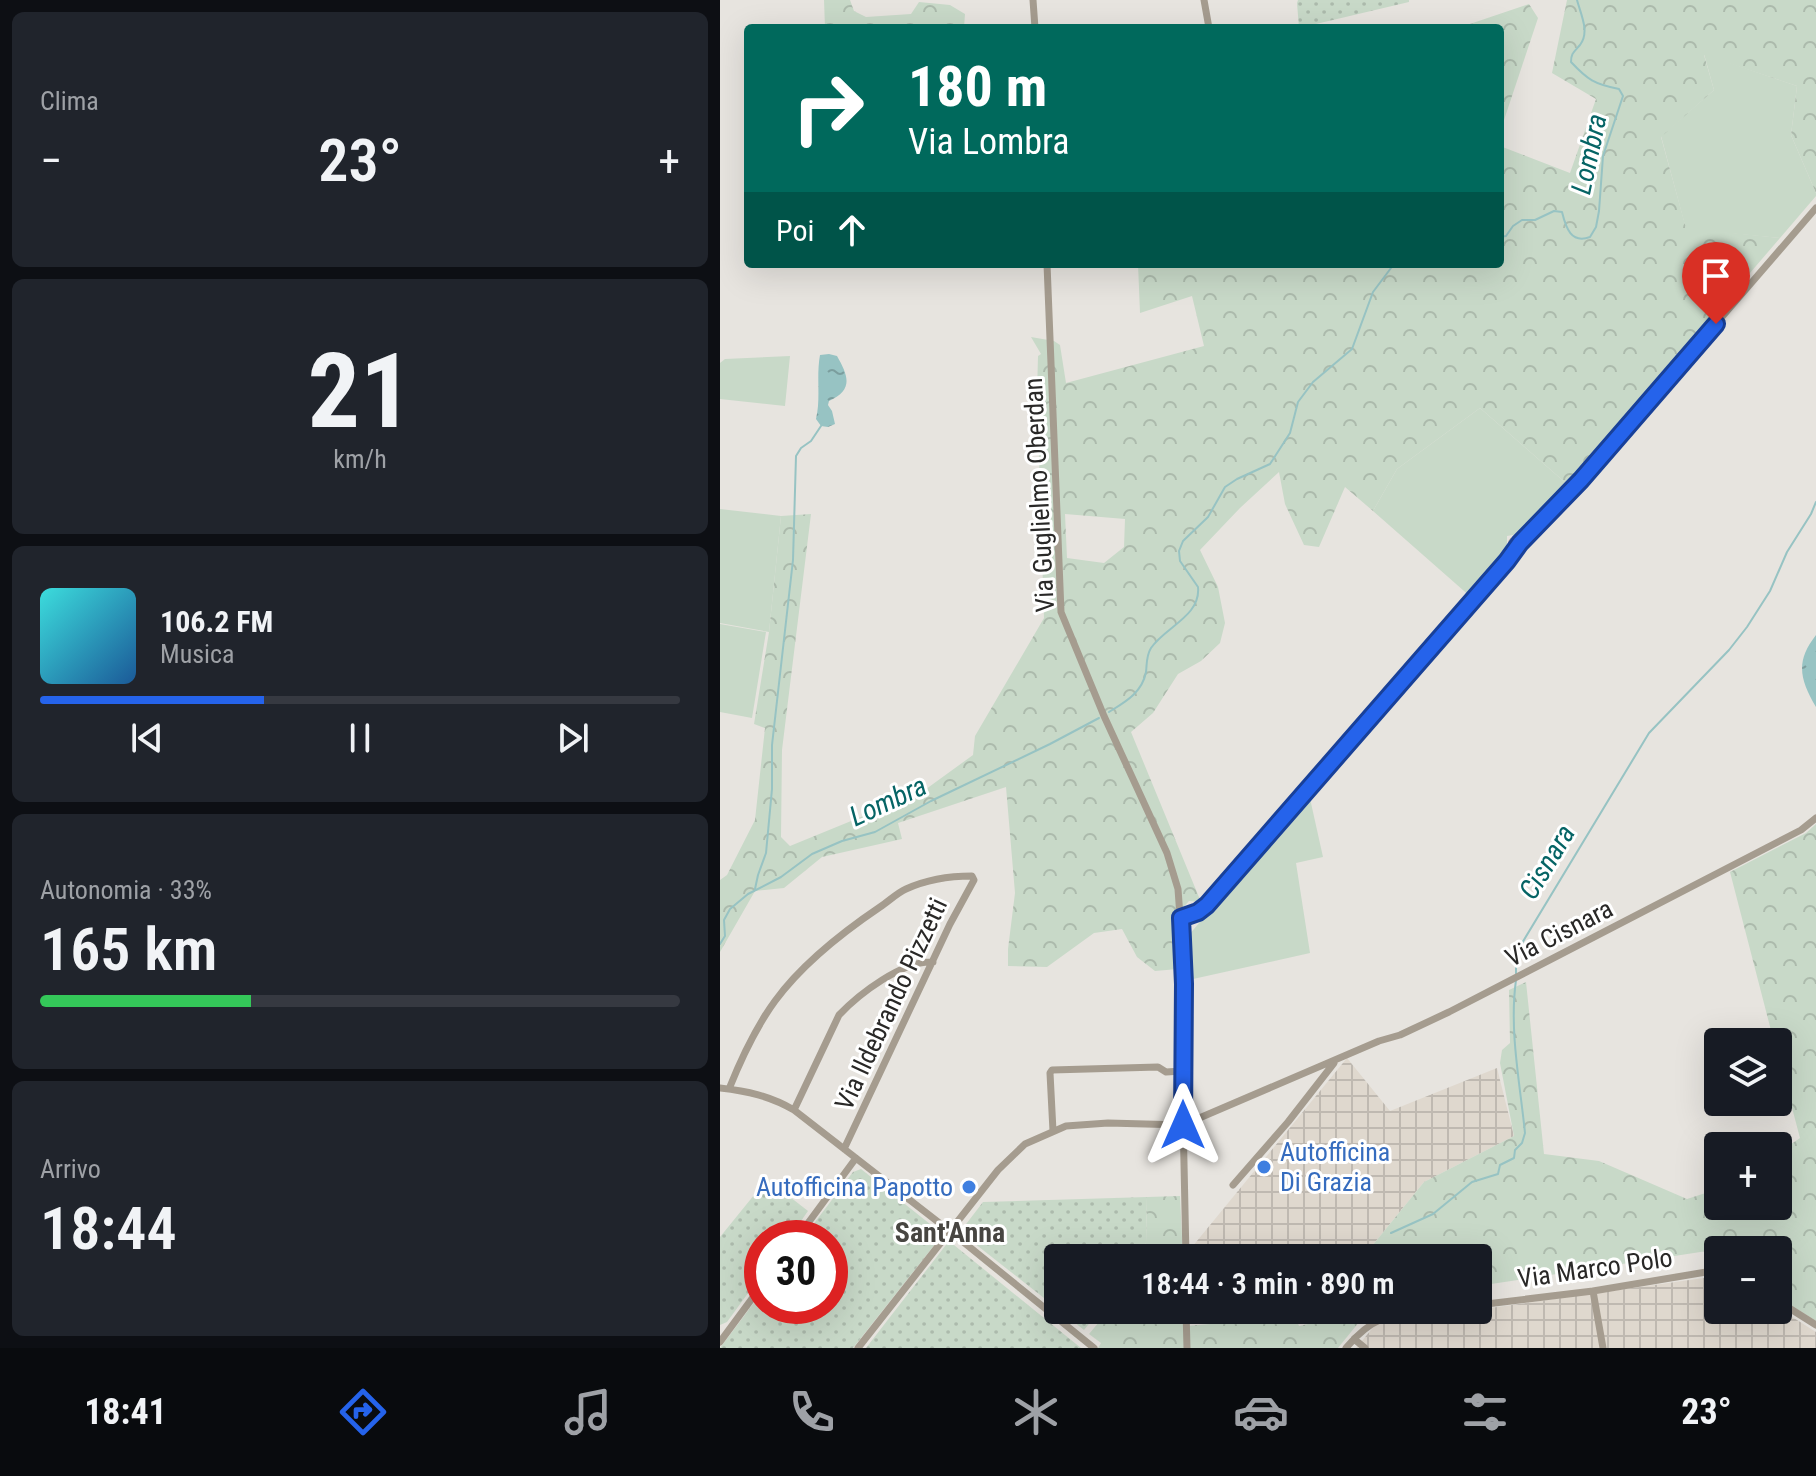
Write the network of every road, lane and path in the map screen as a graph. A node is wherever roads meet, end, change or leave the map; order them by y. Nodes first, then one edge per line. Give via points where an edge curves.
1 (1033, 0) edge
2 (1204, 0) edge
3 (1035, 24) edge
4 (1208, 24) edge
5 (1816, 208) edge
6 (1047, 268) edge
7 (1816, 818) edge
8 (1181, 918) junction
9 (933, 962) junction
10 (1337, 1060) junction
11 (1182, 1071) junction
12 (720, 1088) edge
13 (729, 1089) junction
14 (794, 1110) junction
15 (1183, 1125) junction
16 (1053, 1131) junction
17 (844, 1149) junction
18 (856, 1158) junction
19 (1233, 1185) dead end
20 (810, 1220) edge
21 (951, 1232) junction
22 (1186, 1244) edge
23 (1704, 1272) edge
24 (1593, 1291) junction
25 (1492, 1303) edge
26 (744, 1309) edge
27 (1792, 1310) edge
28 (1186, 1324) edge
29 (1371, 1324) edge
30 (1816, 1325) edge
31 (1354, 1339) junction
32 (720, 1342) edge
33 (1600, 1346) edge
34 (858, 1348) edge
35 (1094, 1348) edge
36 (1187, 1348) edge
37 (1346, 1348) edge
38 (1365, 1348) edge

1 - 3 street
2 - 4 street
5 - 8 street via 1207,905
6 - 8 street, Via Guglielmo Oberdan via 1061,612 1167,853
7 - 10 street, Via Cisnara via 1507,983
8 - 11 street, Via Guglielmo Oberdan
9 - 13 street, Via Ildebrando Pizzetti via 972,876 945,876 905,890 804,968 774,1002
9 - 14 street via 907,966 839,1015
9 - 17 street, Via Ildebrando Pizzetti
10 - 15 street, Via Cisnara
10 - 19 street
11 - 15 street, Via Guglielmo Oberdan
11 - 16 street via 1052,1070
12 - 13 street
13 - 14 street
14 - 17 street
15 - 16 street via 1084,1124
15 - 22 street, Via Guglielmo Oberdan
16 - 21 street via 1012,1154
17 - 18 street
18 - 20 street
18 - 21 street
21 - 34 street
21 - 35 street
23 - 24 street, Via Marco Polo
24 - 25 street, Via Marco Polo
24 - 33 street
26 - 32 street
27 - 30 street
28 - 36 street
29 - 31 street
31 - 37 street
31 - 38 street

